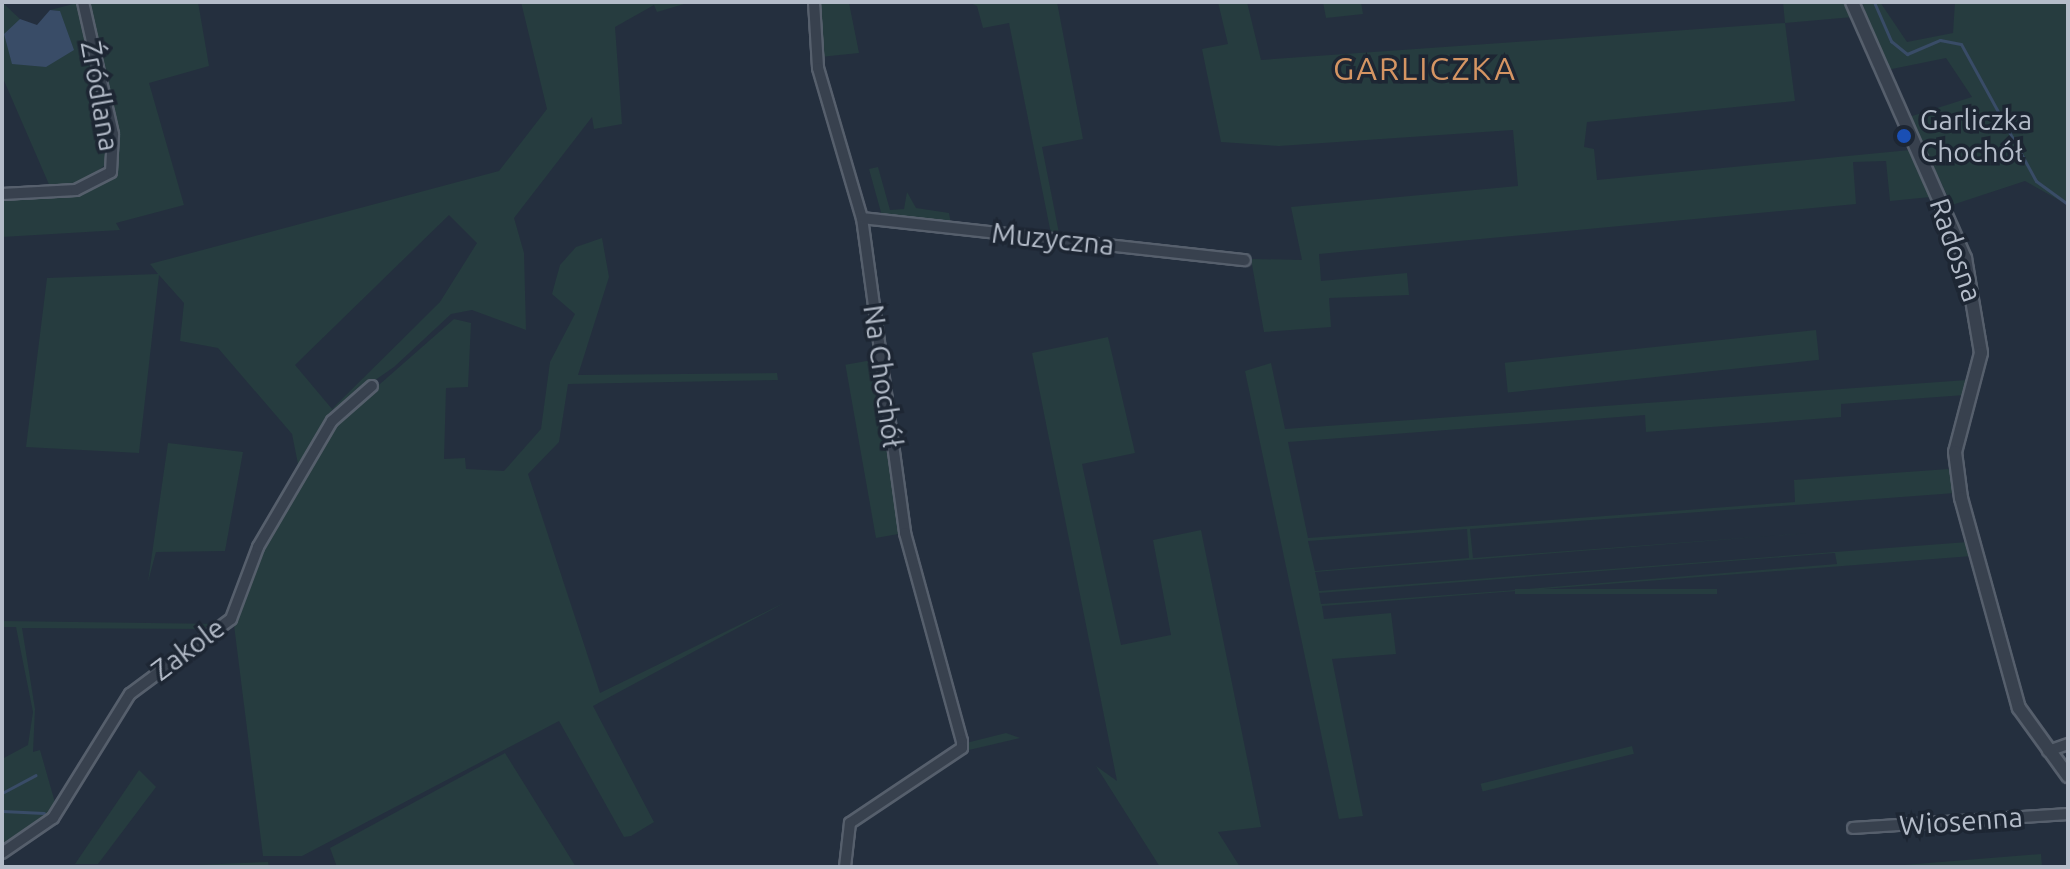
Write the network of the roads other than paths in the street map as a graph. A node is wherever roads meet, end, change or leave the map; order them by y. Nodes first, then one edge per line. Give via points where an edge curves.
1 (83, 2) edge
2 (814, 2) edge
3 (1852, 2) edge
4 (2, 194) edge
5 (862, 218) junction
6 (1245, 260) dead end
7 (372, 386) dead end
8 (2068, 744) edge
9 (2048, 751) junction
10 (2068, 776) edge
11 (2068, 814) edge
12 (1853, 828) dead end
13 (2, 853) edge
14 (845, 867) edge

1 - 4 street, Źródlana via 113,134 111,172 76,190
2 - 5 street, Na Chochół via 818,68
3 - 9 street, Radosna via 1968,269 1981,353 1956,468 2015,696
5 - 6 street, Muzyczna
5 - 14 street, Na Chochół via 905,533 962,748 850,823
7 - 13 street, Zakole via 332,421 258,547 231,619 130,694 53,818
8 - 9 street
9 - 10 street, Radosna
11 - 12 street, Wiosenna

